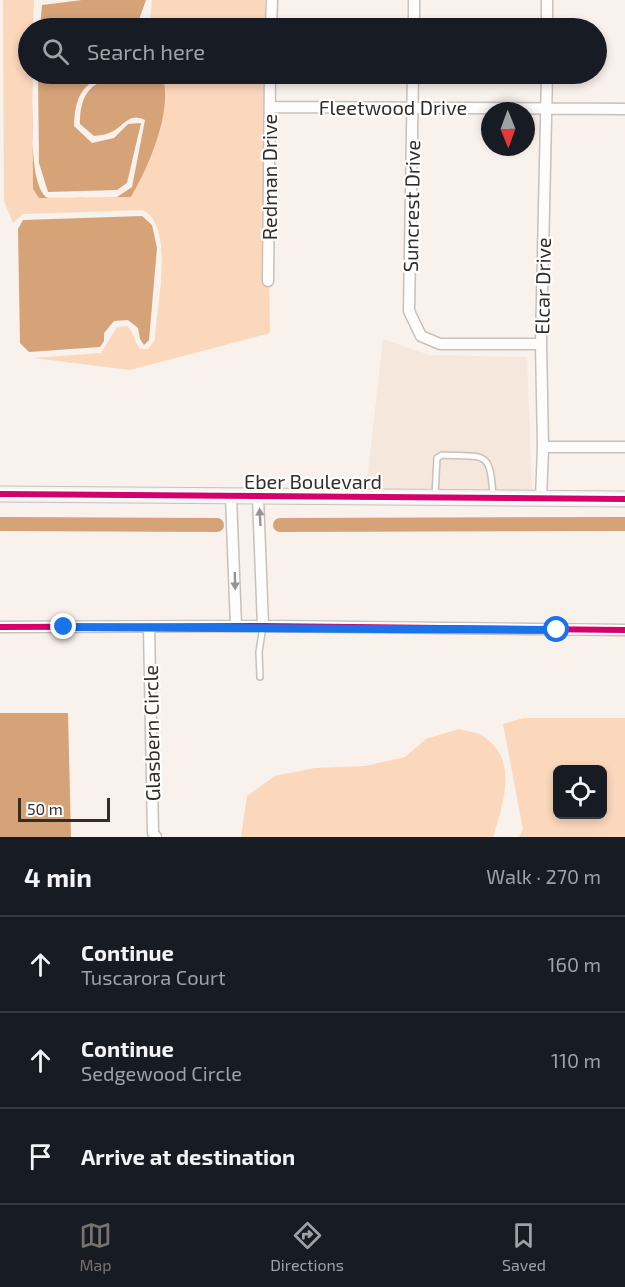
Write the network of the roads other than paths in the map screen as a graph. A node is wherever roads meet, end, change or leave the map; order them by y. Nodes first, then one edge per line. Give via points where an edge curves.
1 (272, 0) edge
2 (414, 0) edge
3 (547, 0) edge
4 (271, 18) edge
5 (414, 18) edge
6 (547, 18) edge
7 (270, 84) edge
8 (413, 84) edge
9 (547, 84) edge
10 (270, 107) junction
11 (546, 107) junction
12 (413, 108) junction
13 (625, 110) edge
14 (268, 280) dead end
15 (541, 344) junction
16 (543, 447) junction
17 (625, 447) edge
18 (0, 494) edge
19 (231, 497) junction
20 (258, 497) junction
21 (435, 498) junction
22 (625, 498) edge
23 (494, 499) junction
24 (542, 499) junction
25 (236, 626) junction
26 (263, 626) junction
27 (0, 627) edge
28 (149, 627) junction
29 (625, 630) edge
30 (260, 677) dead end
31 (156, 837) edge

1 - 4 street
2 - 5 street
3 - 6 street
7 - 10 street, Redman Drive
8 - 12 street, Suncrest Drive
9 - 11 street, Elcar Drive
10 - 12 street, Fleetwood Drive
10 - 14 street, Redman Drive
11 - 12 street, Fleetwood Drive
11 - 13 street, Fleetwood Drive
11 - 15 street, Elcar Drive
12 - 15 street, Suncrest Drive via 410,311 421,336 440,344
15 - 16 street, Elcar Drive
16 - 17 street
16 - 24 street, Elcar Drive
18 - 19 street, Eber Boulevard
19 - 20 street, Eber Boulevard
19 -> 25 street
20 - 21 street, Eber Boulevard
26 -> 20 street
21 - 23 street, Eber Boulevard
21 - 23 lane via 435,469 437,458 442,455 486,460 491,466
22 - 24 street, Eber Boulevard
23 - 24 street, Eber Boulevard
25 - 26 street
25 - 28 street
26 - 29 street
26 - 30 lane
27 - 28 street
28 - 31 street, Glasbern Circle

